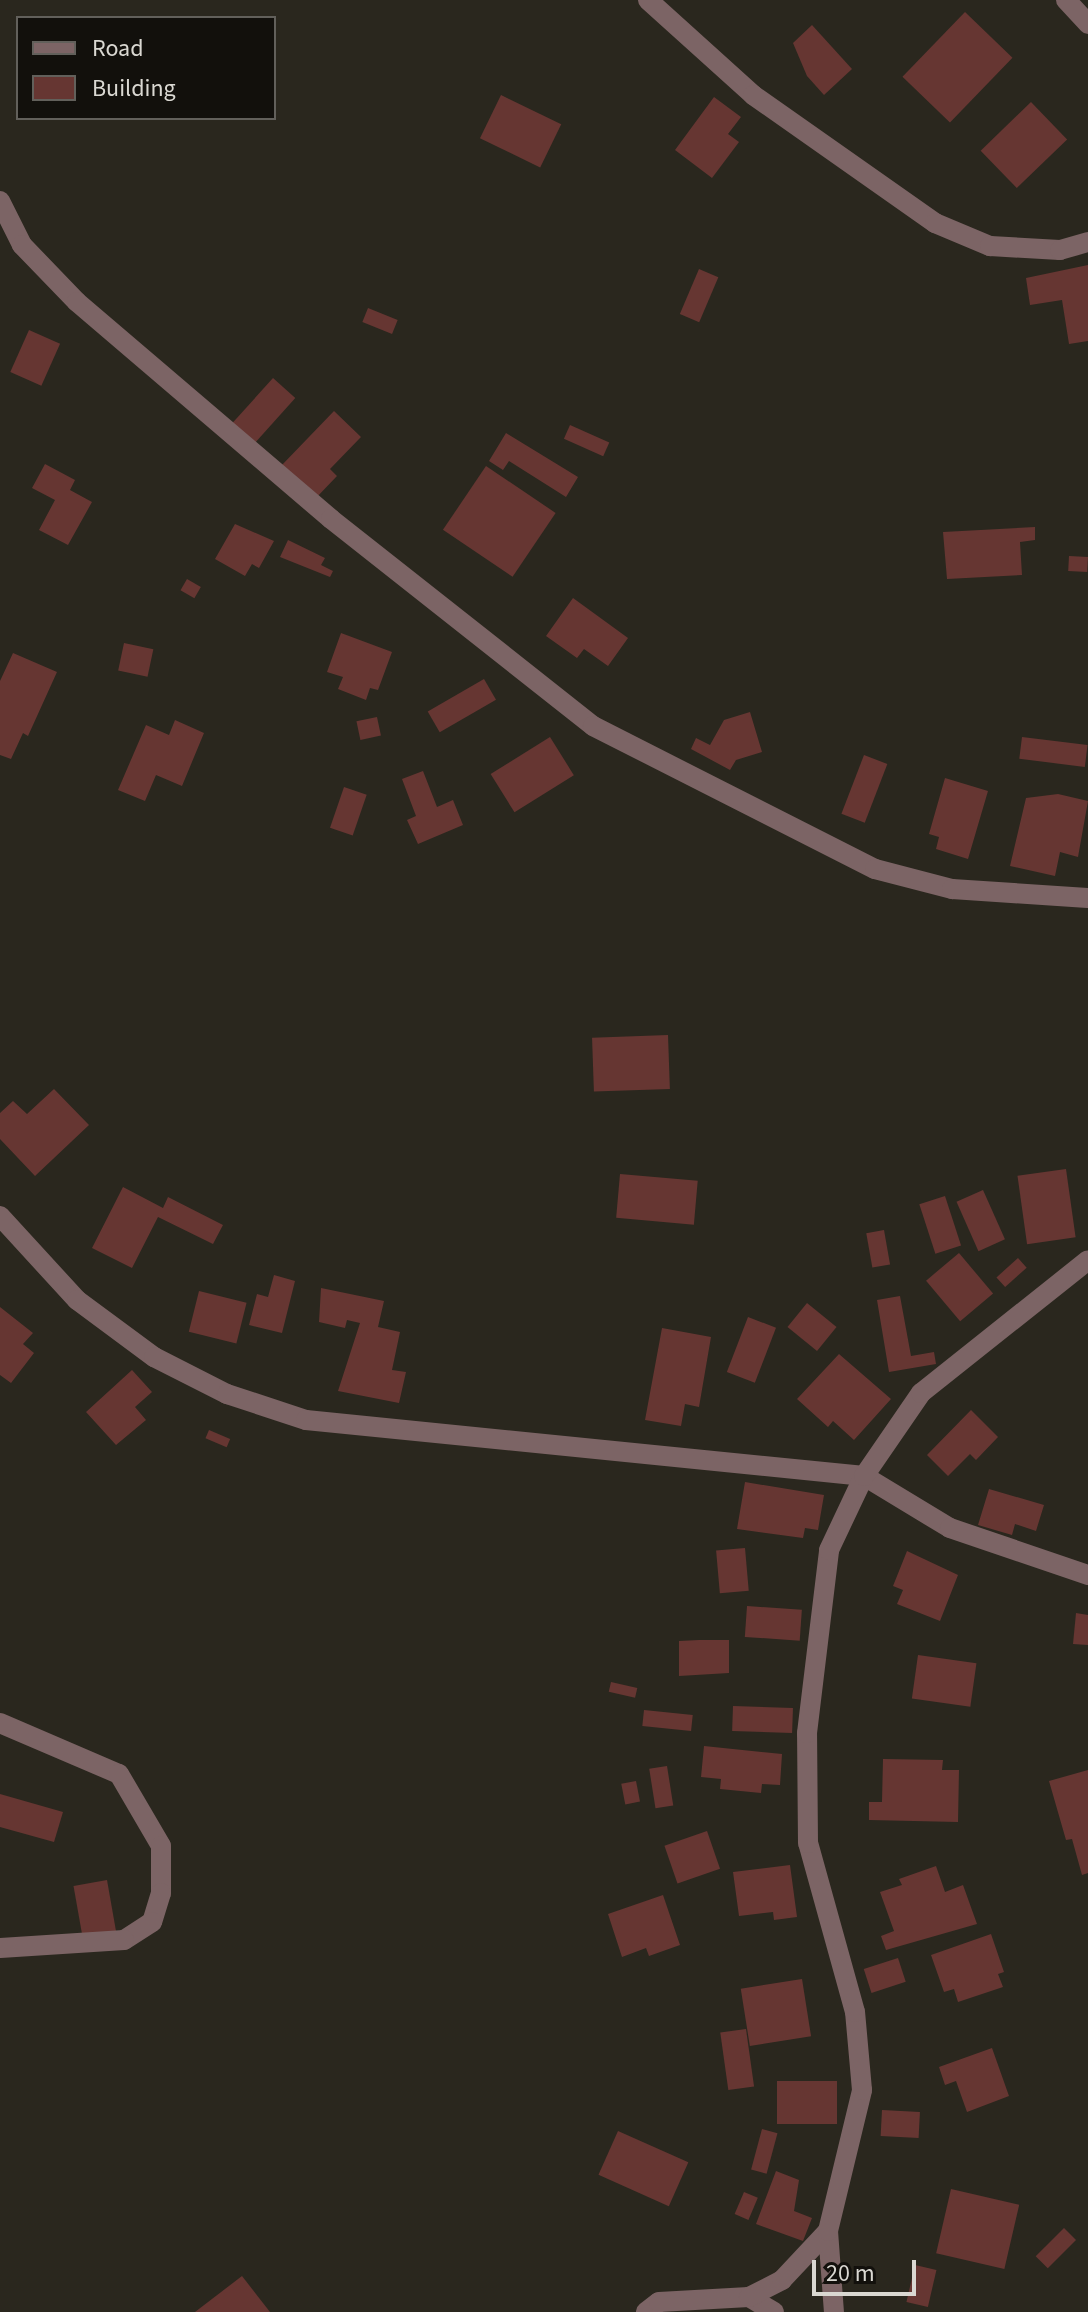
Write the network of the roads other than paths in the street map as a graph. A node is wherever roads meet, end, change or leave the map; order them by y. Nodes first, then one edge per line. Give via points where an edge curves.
1 (648, 0) edge
2 (1066, 0) edge
3 (1088, 24) edge
4 (0, 201) edge
5 (1088, 242) edge
6 (1088, 898) edge
7 (0, 1216) edge
8 (1088, 1260) edge
9 (864, 1476) junction
10 (1088, 1575) edge
11 (0, 1723) edge
12 (0, 1948) edge
13 (828, 2231) junction
14 (749, 2297) junction
15 (646, 2312) edge
16 (774, 2312) edge
17 (834, 2312) edge

1 - 5 street via 753,95 935,223 990,246 1060,250
2 - 3 street
4 - 6 street via 22,245 77,302 331,519 593,726 875,869 952,889
7 - 9 street via 77,1300 154,1357 227,1394 306,1420
8 - 9 street via 921,1393
9 - 10 street via 950,1528
9 - 13 street via 829,1550 807,1733 808,1843 855,2012 862,2090
11 - 12 street via 119,1774 161,1846 161,1893 152,1922 124,1940
13 - 14 street via 782,2280
13 - 17 street
14 - 15 street via 659,2302
14 - 16 street

